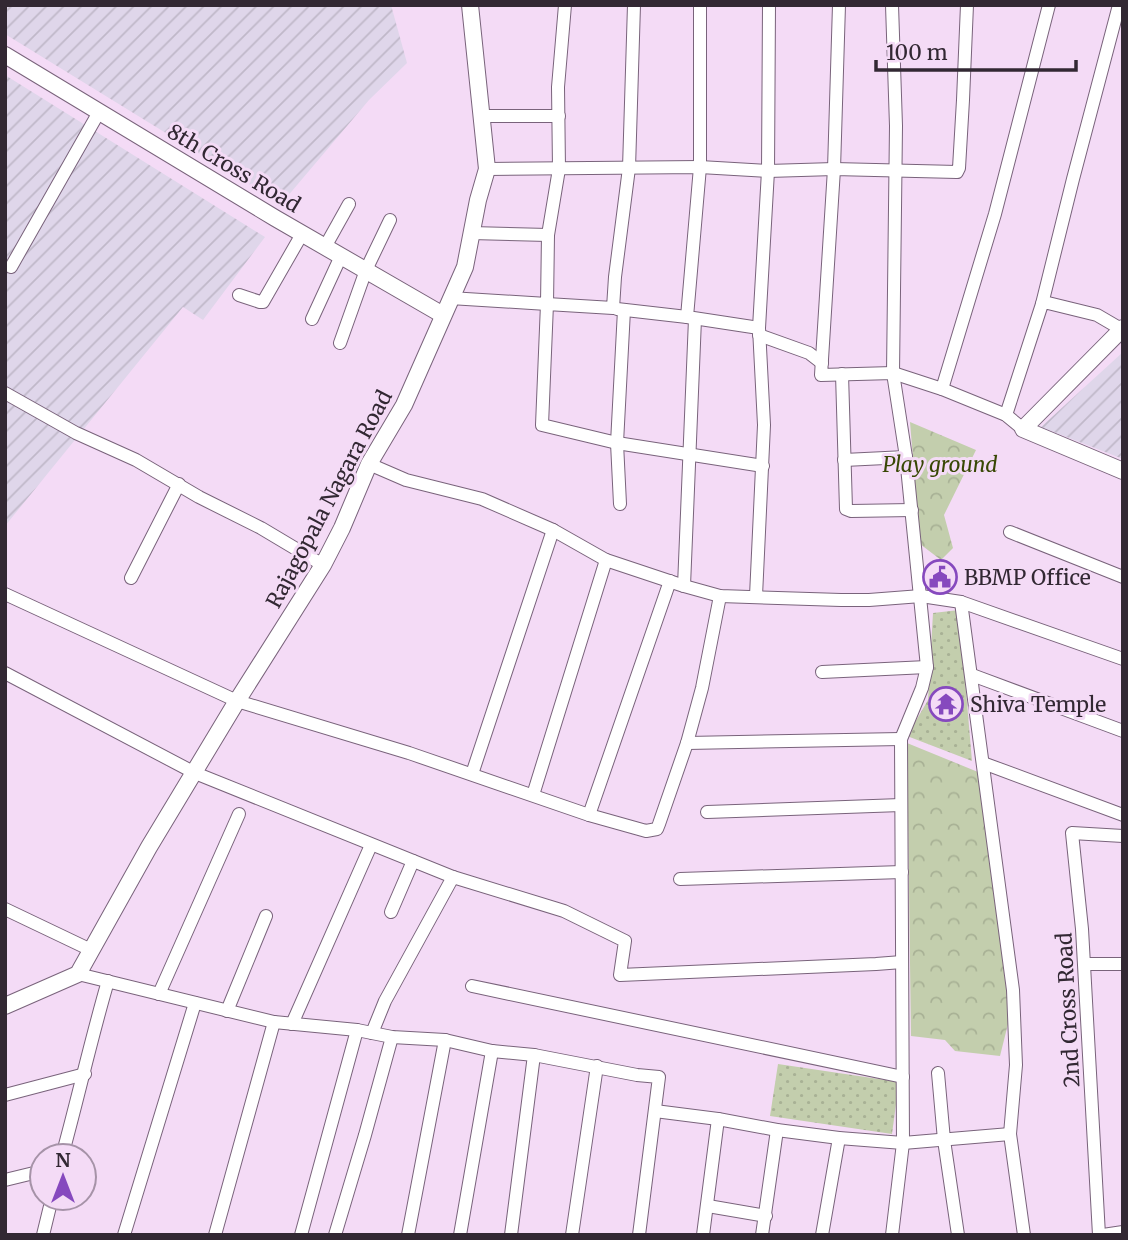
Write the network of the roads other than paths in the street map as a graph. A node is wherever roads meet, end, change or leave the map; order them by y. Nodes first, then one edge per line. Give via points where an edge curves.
1 (470, 5) edge
2 (565, 5) edge
3 (634, 5) edge
4 (700, 5) edge
5 (769, 5) edge
6 (839, 5) edge
7 (892, 5) edge
8 (967, 5) edge
9 (1049, 5) edge
10 (1119, 5) edge
11 (5, 55) edge
12 (99, 111) junction
13 (482, 116) junction
14 (559, 116) junction
15 (700, 167) junction
16 (629, 168) junction
17 (487, 169) junction
18 (559, 169) junction
19 (834, 169) junction
20 (768, 171) junction
21 (896, 171) junction
22 (349, 204) dead end
23 (390, 220) dead end
24 (471, 233) junction
25 (302, 234) junction
26 (548, 235) junction
27 (325, 247) junction
28 (341, 256) junction
29 (11, 267) dead end
30 (366, 270) junction
31 (239, 295) dead end
32 (450, 298) junction
33 (547, 304) junction
34 (1042, 304) junction
35 (619, 309) junction
36 (443, 315) junction
37 (691, 318) junction
38 (312, 319) dead end
39 (1122, 328) edge
40 (759, 331) junction
41 (340, 343) dead end
42 (822, 363) junction
43 (893, 373) junction
44 (842, 374) junction
45 (942, 389) junction
46 (5, 393) edge
47 (1006, 415) junction
48 (1023, 429) junction
49 (617, 443) junction
50 (689, 455) junction
51 (906, 457) junction
52 (844, 460) junction
53 (369, 464) junction
54 (762, 466) junction
55 (1123, 471) edge
56 (179, 484) junction
57 (620, 504) dead end
58 (912, 510) junction
59 (552, 530) junction
60 (1010, 532) dead end
61 (606, 560) junction
62 (323, 565) junction
63 (1123, 577) edge
64 (131, 578) dead end
65 (670, 581) junction
66 (684, 586) junction
67 (5, 594) edge
68 (720, 596) junction
69 (756, 596) junction
70 (921, 596) junction
71 (961, 602) junction
72 (1123, 659) edge
73 (927, 667) junction
74 (822, 672) dead end
75 (5, 673) edge
76 (972, 675) junction
77 (237, 701) junction
78 (1123, 731) edge
79 (901, 739) junction
80 (687, 743) junction
81 (983, 762) junction
82 (195, 773) junction
83 (472, 774) junction
84 (533, 795) junction
85 (901, 805) junction
86 (707, 812) dead end
87 (239, 814) dead end
88 (589, 815) junction
89 (1123, 815) edge
90 (1123, 836) edge
91 (371, 845) junction
92 (413, 861) junction
93 (902, 872) junction
94 (453, 877) junction
95 (680, 879) dead end
96 (5, 909) edge
97 (391, 912) dead end
98 (267, 916) dead end
99 (91, 950) junction
100 (902, 962) junction
101 (1085, 964) junction
102 (1123, 964) edge
103 (78, 974) junction
104 (108, 981) junction
105 (472, 986) dead end
106 (159, 994) junction
107 (195, 1003) junction
108 (6, 1006) edge
109 (227, 1011) junction
110 (274, 1022) junction
111 (292, 1024) junction
112 (357, 1030) junction
113 (372, 1033) junction
114 (392, 1037) junction
115 (445, 1040) junction
116 (492, 1051) junction
117 (534, 1055) junction
118 (597, 1066) junction
119 (938, 1073) dead end
120 (85, 1074) junction
121 (903, 1077) junction
122 (5, 1095) edge
123 (655, 1111) junction
124 (718, 1119) junction
125 (777, 1130) junction
126 (1010, 1134) junction
127 (839, 1138) junction
128 (944, 1140) junction
129 (66, 1142) edge
130 (903, 1143) junction
131 (28, 1174) edge
132 (5, 1180) edge
133 (708, 1206) junction
134 (49, 1212) edge
135 (766, 1216) junction
136 (1123, 1232) edge
137 (43, 1235) edge
138 (124, 1235) edge
139 (215, 1235) edge
140 (301, 1235) edge
141 (335, 1235) edge
142 (408, 1235) edge
143 (460, 1235) edge
144 (511, 1235) edge
145 (572, 1235) edge
146 (639, 1235) edge
147 (703, 1235) edge
148 (762, 1235) edge
149 (822, 1235) edge
150 (892, 1235) edge
151 (958, 1235) edge
152 (1024, 1235) edge
153 (1101, 1235) edge

1 - 13 street, Rajagopala Nagara Road
2 - 14 street
3 - 16 street
4 - 15 street
5 - 20 street
6 - 19 street
7 - 21 street
8 - 21 street via 959,168 953,173
9 - 45 street via 995,214
10 - 34 street
11 - 12 street, 8th Cross Road
12 - 25 street, 8th Cross Road
12 - 29 street
13 - 14 street
13 - 17 street, Rajagopala Nagara Road
14 - 18 street
15 - 16 street
15 - 20 street
15 - 37 street
16 - 18 street
16 - 35 street via 615,277
17 - 18 street
17 - 24 street, Rajagopala Nagara Road
18 - 26 street
19 - 20 street
19 - 21 street
19 - 42 street
20 - 40 street
21 - 43 street
22 - 27 street
23 - 30 street
24 - 26 street
24 - 32 street, Rajagopala Nagara Road via 465,267
25 - 27 street, 8th Cross Road
25 - 31 street via 263,302
26 - 33 street
27 - 28 street, 8th Cross Road
28 - 30 street, 8th Cross Road
28 - 38 street
30 - 36 street, 8th Cross Road
30 - 41 street
32 - 33 street
32 - 36 street, Rajagopala Nagara Road
33 - 35 street
33 - 49 street via 542,425
34 - 39 street via 1097,315
34 - 47 street
35 - 37 street
35 - 49 street
36 - 53 street, Rajagopala Nagara Road via 404,405
37 - 40 street
37 - 50 street
39 - 48 street
40 - 42 street
40 - 54 street
42 - 44 street via 821,375
43 - 44 street
43 - 45 street
43 - 51 street
44 - 52 street
45 - 47 street
46 - 56 street
47 - 48 street
48 - 55 street
49 - 50 street
49 - 57 street
50 - 54 street
50 - 66 street
51 - 52 street
51 - 58 street
52 - 58 street via 846,509
53 - 59 street via 406,480 482,499
53 - 62 street, Rajagopala Nagara Road
54 - 69 street
56 - 62 street
56 - 64 street
58 - 70 street
59 - 61 street
59 - 83 street
60 - 63 street
61 - 65 street
61 - 84 street
62 - 77 street, Rajagopala Nagara Road
65 - 66 street
65 - 88 street
66 - 68 street
67 - 77 street
68 - 69 street
68 - 80 street
69 - 70 street via 869,600
70 - 71 street
70 - 73 street
71 - 72 street
71 - 76 street
73 - 74 street
73 - 79 street
75 - 82 street
76 - 78 street
76 - 81 street
77 - 82 street, Rajagopala Nagara Road
77 - 83 street
79 - 80 street
79 - 85 street
80 - 88 street via 657,829 646,831
81 - 89 street
81 - 126 street via 1014,1002 1016,1065
82 - 91 street
82 - 99 street, Rajagopala Nagara Road
83 - 84 street
84 - 88 street
85 - 86 street
85 - 93 street
87 - 106 street
90 - 101 street, 2nd Cross Road via 1073,833
91 - 92 street
91 - 111 street
92 - 94 street
92 - 97 street
93 - 95 street
93 - 100 street
94 - 100 street via 564,911 625,941 620,975
94 - 113 street
96 - 99 street
98 - 109 street
99 - 103 street, Rajagopala Nagara Road
100 - 121 street
101 - 102 street
101 - 153 street, 2nd Cross Road
103 - 104 street
103 - 108 street
104 - 106 street
104 - 120 street
105 - 121 street
106 - 107 street
107 - 109 street
107 - 138 street
109 - 110 street
110 - 111 street
110 - 139 street
111 - 112 street
112 - 113 street
112 - 140 street
113 - 114 street
114 - 115 street
114 - 141 street
115 - 116 street
115 - 142 street
116 - 117 street
116 - 143 street
117 - 118 street
117 - 144 street
118 - 123 street via 659,1077
118 - 145 street
119 - 128 street
120 - 122 street
120 - 129 street
121 - 130 street
123 - 124 street
123 - 146 street
124 - 125 street
124 - 133 street
125 - 127 street
125 - 135 street
126 - 128 street
126 - 152 street
127 - 130 street
127 - 149 street
128 - 130 street
128 - 151 street
130 - 150 street
131 - 132 street
133 - 135 street
133 - 147 street
134 - 137 street
135 - 148 street
136 - 153 street

